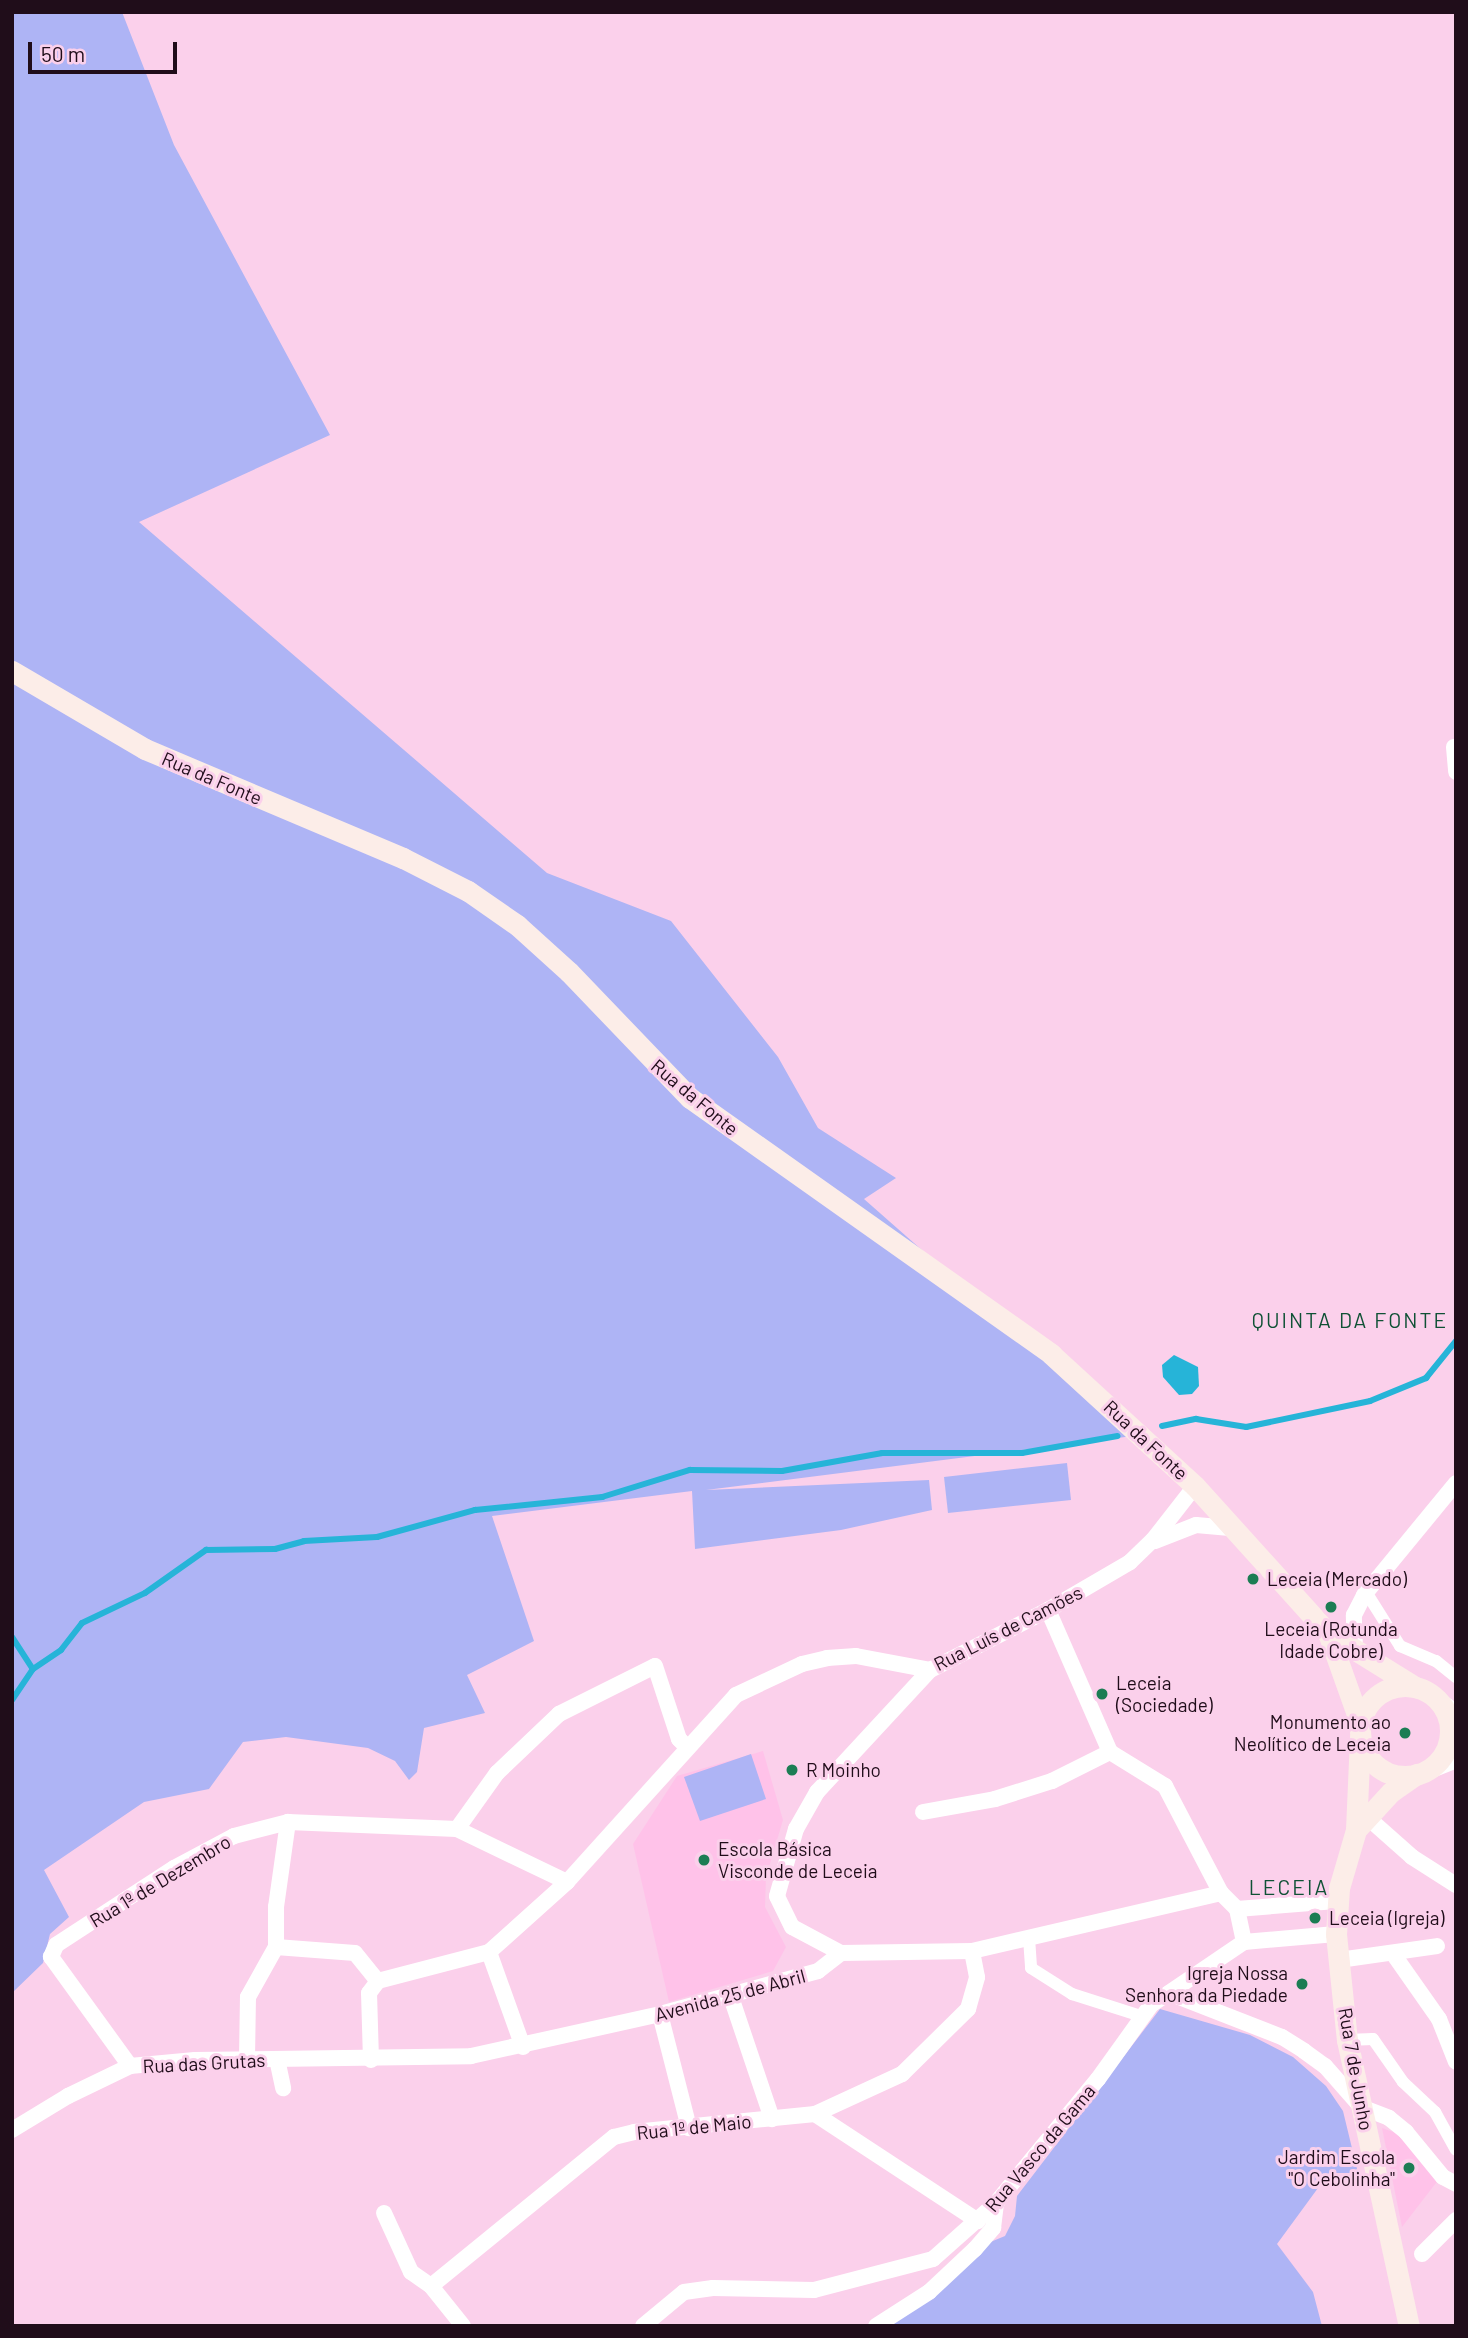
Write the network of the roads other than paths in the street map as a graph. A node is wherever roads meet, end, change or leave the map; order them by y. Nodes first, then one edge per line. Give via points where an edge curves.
1 (12, 671) edge
2 (1454, 747) edge
3 (1456, 772) edge
4 (1456, 1483) edge
5 (1195, 1486) junction
6 (1233, 1528) junction
7 (1150, 1544) junction
8 (1366, 1592) junction
9 (1048, 1610) junction
10 (1322, 1627) junction
11 (1355, 1650) junction
12 (930, 1670) junction
13 (1456, 1677) edge
14 (1415, 1687) junction
15 (1447, 1708) edge
16 (1360, 1730) junction
17 (686, 1746) junction
18 (1110, 1752) junction
19 (1456, 1759) edge
20 (1424, 1771) junction
21 (923, 1812) dead end
22 (288, 1822) junction
23 (1361, 1823) junction
24 (457, 1829) junction
25 (567, 1882) junction
26 (1456, 1885) edge
27 (1221, 1893) junction
28 (1338, 1895) junction
29 (1237, 1909) junction
30 (1336, 1934) junction
31 (1029, 1938) junction
32 (1244, 1942) junction
33 (1437, 1946) dead end
34 (276, 1947) junction
35 (972, 1951) junction
36 (489, 1952) junction
37 (841, 1953) junction
38 (1394, 1955) junction
39 (1339, 1960) junction
40 (378, 1981) junction
41 (1169, 1993) junction
42 (730, 1994) junction
43 (660, 2014) junction
44 (1141, 2016) junction
45 (1348, 2040) junction
46 (523, 2047) junction
47 (247, 2059) junction
48 (277, 2059) junction
49 (371, 2060) junction
50 (1456, 2062) edge
51 (130, 2066) junction
52 (283, 2088) dead end
53 (1361, 2107) junction
54 (816, 2114) junction
55 (772, 2119) junction
56 (689, 2128) junction
57 (12, 2130) edge
58 (1456, 2150) edge
59 (1456, 2184) edge
60 (996, 2203) junction
61 (384, 2213) dead end
62 (1456, 2220) edge
63 (978, 2221) junction
64 (1422, 2253) dead end
65 (431, 2286) junction
66 (463, 2326) edge
67 (643, 2326) edge
68 (876, 2326) edge
69 (1409, 2326) edge

1 - 5 main road, Rua da Fonte via 145,749 403,858 493,908 569,972 690,1098 1021,1330
2 - 3 street
4 - 8 street
5 - 6 main road, Rua da Fonte
5 - 7 street, Rua Luís de Camões
6 - 7 street, Rua Luís de Camões via 1196,1525
6 - 10 main road, Rua da Fonte
7 - 9 street, Rua Luís de Camões via 1115,1572
8 - 11 street via 1354,1615
8 - 13 street via 1400,1646 1436,1661
9 - 12 street, Rua Luís de Camões
9 - 18 street
10 - 11 main road, Rua da Fonte
10 - 16 main road, Rua da Fonte
11 - 14 main road, Rua da Fonte
12 - 17 street, Rua Luís de Camões via 856,1656 802,1664 736,1695
12 - 37 street via 817,1792 796,1829 779,1882 780,1906 792,1927
14 - 15 main road
14 - 16 main road via 1386,1690 1374,1698
15 - 20 main road via 1448,1743
16 - 20 main road via 1365,1752 1381,1768 1402,1776
16 - 23 main road, Rua 7 de Junho
17 - 24 street via 679,1739 655,1666 559,1714 497,1773
17 - 25 street, Rua Luís de Camões
18 - 21 street via 1052,1781 995,1800
18 - 27 street via 1165,1786
19 - 20 street
20 - 23 main road
22 - 24 street, Rua 1º de Dezembro
22 - 34 street via 275,1907
22 - 51 street, Rua 1º de Dezembro via 234,1836 174,1868 56,1945 51,1957
23 - 26 street
23 - 28 main road, Rua 7 de Junho
24 - 25 street
25 - 36 street, Rua Luís de Camões
27 - 29 street
27 - 31 street
28 - 29 street
28 - 30 main road, Rua 7 de Junho
29 - 32 street
30 - 32 street
30 - 39 main road, Rua 7 de Junho
31 - 35 street
31 - 44 street via 1031,1968 1072,1994
32 - 41 street, Rua Vasco da Gama
33 - 38 street
34 - 40 street via 355,1954
34 - 47 street via 248,1997
35 - 37 street
35 - 54 street, Rua 1º de Maio via 977,1977 968,2009 902,2074
36 - 40 street
36 - 46 street
37 - 42 street, Avenida 25 de Abril via 818,1971
38 - 39 street
38 - 50 street via 1439,2020
39 - 45 main road, Rua 7 de Junho
40 - 49 street via 369,1993
41 - 44 street, Rua Vasco da Gama
41 - 53 street via 1282,2037 1325,2066
42 - 43 street, Avenida 25 de Abril
42 - 55 street
43 - 46 street, Avenida 25 de Abril
43 - 56 street
44 - 60 street, Rua Vasco da Gama via 1098,2079
45 - 53 main road, Rua 7 de Junho
45 - 58 street via 1373,2039 1403,2082 1435,2112
46 - 49 street, Avenida 25 de Abril via 471,2056
47 - 48 street, Rua das Grutas
47 - 51 street, Rua das Grutas
48 - 49 street, Rua das Grutas
48 - 52 street
51 - 57 street, Rua das Grutas
53 - 59 street via 1389,2118 1443,2177
53 - 69 main road, Rua 7 de Junho
54 - 55 street, Rua 1º de Maio
54 - 63 street
55 - 56 street, Rua 1º de Maio
56 - 65 street, Rua 1º de Maio via 614,2137
60 - 63 street, Rua Vasco da Gama
60 - 68 street via 993,2228 975,2249 929,2292
61 - 65 street via 411,2272
62 - 64 street
63 - 67 street, Rua Vasco da Gama via 933,2259 814,2290 713,2288 684,2292
65 - 66 street

